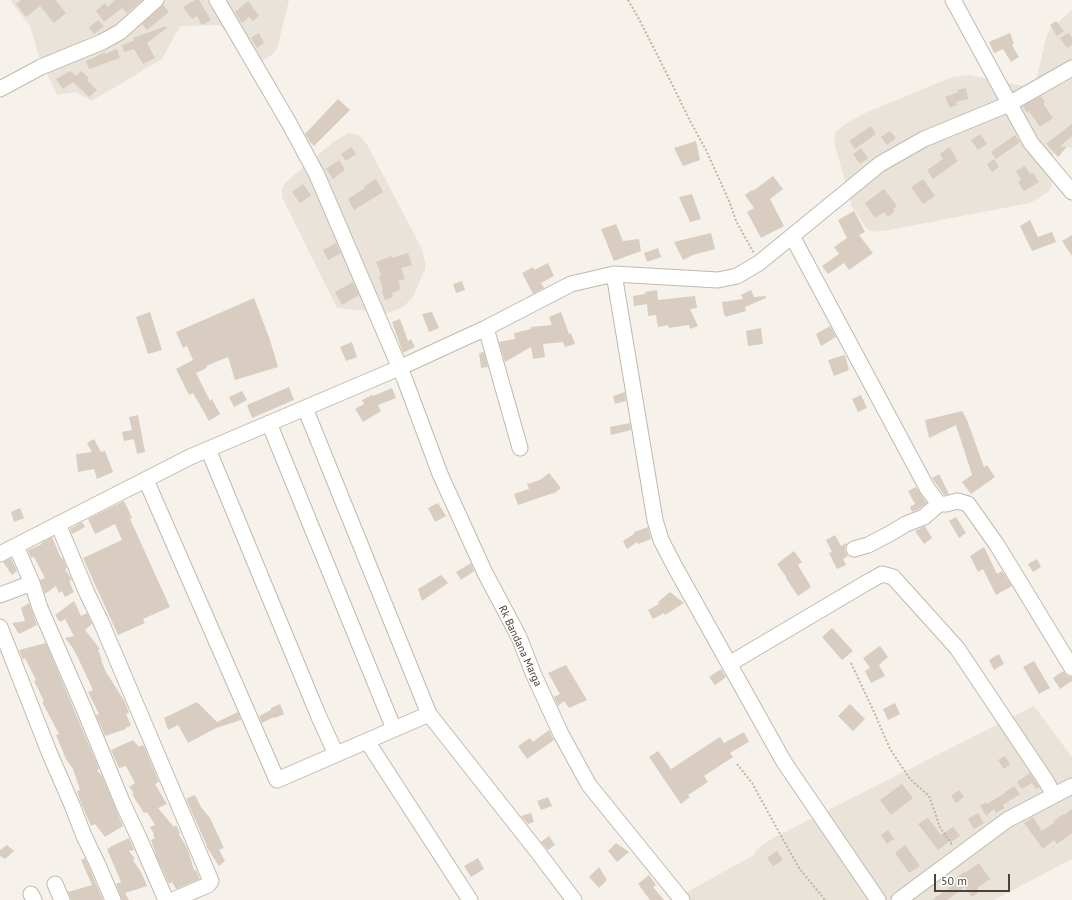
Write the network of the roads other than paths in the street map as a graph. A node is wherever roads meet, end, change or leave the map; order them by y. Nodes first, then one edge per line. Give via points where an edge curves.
1 (156, 0) edge
2 (217, 0) edge
3 (952, 0) edge
4 (1072, 68) edge
5 (0, 89) edge
6 (1009, 104) junction
7 (1072, 192) edge
8 (792, 236) junction
9 (614, 274) junction
10 (486, 328) junction
11 (399, 368) junction
12 (305, 408) junction
13 (270, 423) junction
14 (520, 448) dead end
15 (208, 449) junction
16 (146, 480) junction
17 (939, 504) junction
18 (58, 524) junction
19 (16, 546) junction
20 (854, 549) dead end
21 (0, 554) edge
22 (32, 583) junction
23 (0, 595) edge
24 (0, 627) edge
25 (729, 664) junction
26 (1072, 668) edge
27 (429, 714) junction
28 (394, 730) junction
29 (366, 741) junction
30 (336, 754) junction
31 (1072, 786) edge
32 (1054, 795) junction
33 (55, 884) dead end
34 (62, 900) edge
35 (113, 900) edge
36 (166, 900) edge
37 (172, 900) edge
38 (470, 900) edge
39 (574, 900) edge
40 (682, 900) edge
41 (878, 900) edge
42 (899, 900) edge

1 - 5 street via 120,32 102,42 41,66
2 - 11 street, Rk Bandana Marga via 317,175
3 - 6 street
4 - 6 street
6 - 7 street via 1031,143
6 - 8 street via 924,139 880,164
8 - 9 street via 759,263 737,276 718,280
8 - 17 street via 923,481
9 - 10 street via 571,284
9 - 25 street via 655,520 661,540
10 - 11 street
10 - 14 street
11 - 12 street
11 - 40 street, Rk Bandana Marga via 440,474 485,573 519,637 561,734 589,785
12 - 13 street
12 - 27 street
13 - 15 street
13 - 28 street
15 - 16 street
15 - 30 street via 318,717
16 - 18 street
16 - 30 street via 277,780
17 - 20 street via 924,517 868,545
17 - 26 street via 957,500 968,504 997,545
18 - 19 street
18 - 37 street via 211,881 208,885
19 - 21 street
19 - 22 street
22 - 23 street
22 - 36 street via 123,804
24 - 35 street via 84,836
25 - 32 street via 882,574 893,577 958,648
25 - 41 street via 784,762
27 - 28 street
27 - 39 street
28 - 29 street
29 - 30 street
29 - 38 street
31 - 32 street
32 - 42 street via 1007,820
33 - 34 street

